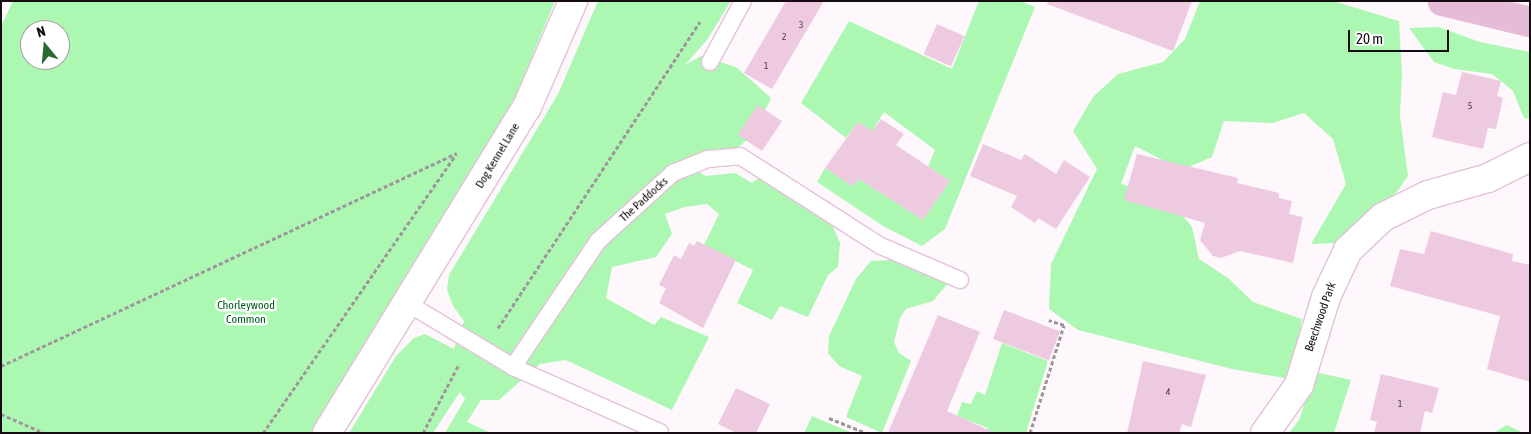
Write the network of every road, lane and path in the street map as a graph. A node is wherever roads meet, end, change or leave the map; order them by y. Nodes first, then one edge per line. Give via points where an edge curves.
1 (573, 1) edge
2 (743, 1) edge
3 (1443, 1) edge
4 (705, 15) dead end
5 (1530, 22) edge
6 (710, 62) dead end
7 (504, 144) junction
8 (457, 153) junction
9 (1530, 157) edge
10 (960, 280) dead end
11 (407, 303) junction
12 (1050, 320) dead end
13 (485, 347) junction
14 (1, 366) edge
15 (513, 367) junction
16 (1, 414) edge
17 (830, 418) dead end
18 (660, 432) edge
19 (44, 433) edge
20 (263, 433) edge
21 (327, 433) edge
22 (423, 433) edge
23 (866, 433) edge
24 (1030, 433) edge
25 (1266, 433) edge

1 - 7 street, Dog Kennel Lane via 527,107
2 - 6 lane
3 - 5 main road
4 - 13 path
7 - 8 path
7 - 11 street, Dog Kennel Lane
8 - 14 path
8 - 20 path
9 - 25 street, Beechwood Park via 1488,178 1428,195 1383,217 1348,250 1326,298 1299,385
10 - 15 lane, The Paddocks via 881,246 740,156 708,159 673,174 598,241
11 - 13 lane
11 - 21 street, Dog Kennel Lane
12 - 24 path via 1064,325
13 - 15 lane
13 - 22 path via 464,354
15 - 18 lane
16 - 19 path
17 - 23 path

